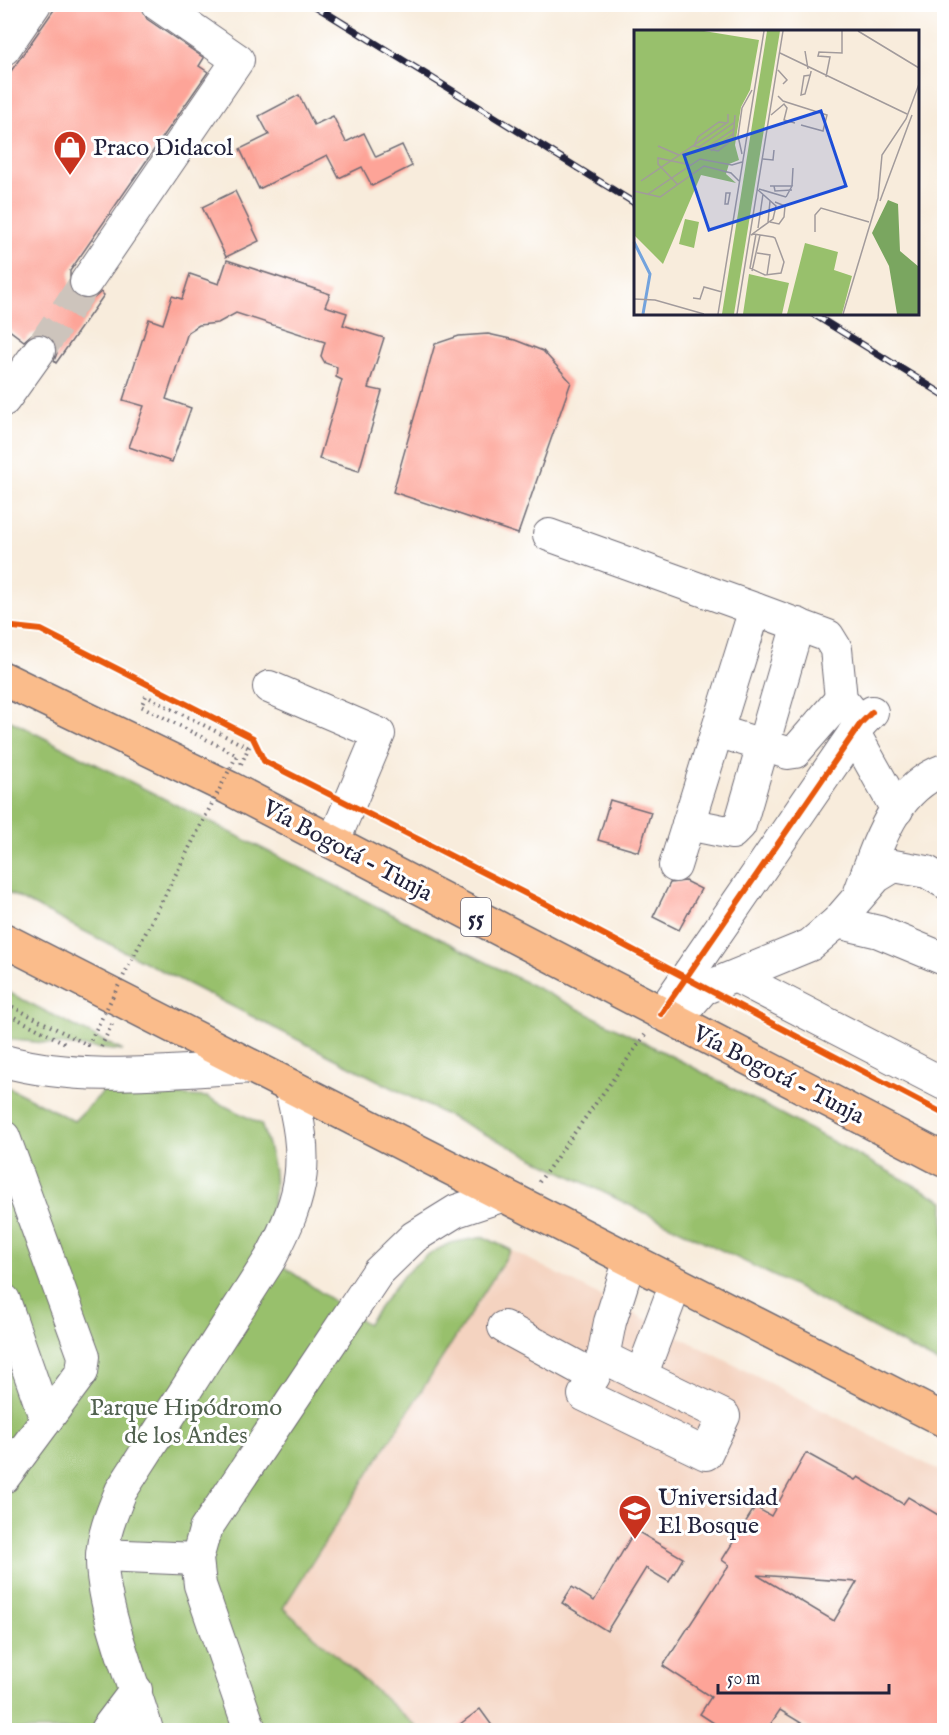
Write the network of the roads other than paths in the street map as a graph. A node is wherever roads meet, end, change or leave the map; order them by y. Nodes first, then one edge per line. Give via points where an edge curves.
1 (35, 4) edge
2 (157, 4) edge
3 (4, 49) edge
4 (86, 282) tunnel mouth
5 (39, 351) tunnel mouth
6 (4, 400) edge
7 (549, 535) dead end
8 (755, 609) junction
9 (798, 624) junction
10 (4, 679) edge
11 (269, 687) dead end
12 (841, 699) junction
13 (862, 723) junction
14 (717, 731) junction
15 (762, 745) junction
16 (945, 770) edge
17 (897, 810) junction
18 (688, 824) junction
19 (333, 843) junction
20 (675, 866) dead end
21 (945, 882) edge
22 (847, 910) junction
23 (4, 940) edge
24 (945, 959) edge
25 (737, 977) junction
26 (668, 1017) junction
27 (4, 1061) edge
28 (254, 1067) junction
29 (945, 1084) edge
30 (290, 1086) junction
31 (4, 1137) edge
32 (945, 1160) edge
33 (513, 1200) junction
34 (630, 1259) junction
35 (676, 1283) junction
36 (4, 1300) edge
37 (504, 1327) dead end
38 (598, 1366) junction
39 (641, 1376) junction
40 (46, 1420) junction
41 (945, 1420) edge
42 (4, 1477) edge
43 (102, 1554) junction
44 (197, 1559) junction
45 (136, 1690) junction
46 (106, 1731) edge
47 (147, 1731) edge
48 (250, 1731) edge

1 - 3 street
2 - 4 street via 238,60
5 - 6 street
7 - 8 street
8 - 9 street
8 - 14 street
9 - 12 street via 828,636 836,649
9 - 15 street
10 - 19 highway, Vía Bogotá - Tunja / 55
11 - 19 street via 379,734
12 - 13 street
12 - 15 street via 795,752
13 - 17 street
13 - 26 street
14 - 15 street
14 - 18 street
15 - 18 street via 740,825 725,834
16 - 17 street via 926,777 910,790
17 - 22 street via 885,826
18 - 20 street
19 - 26 highway, Vía Bogotá - Tunja / 55
21 - 22 street via 927,872 894,866 876,877
22 - 24 street via 879,932
22 - 25 street via 810,945
23 - 28 highway
25 - 26 street via 704,989
25 - 29 street
26 - 32 highway, Vía Bogotá - Tunja / 55
27 - 28 street via 40,1070 87,1074
28 - 30 highway
30 - 33 highway
30 - 43 street via 301,1131 302,1176 291,1219 270,1259 121,1491 108,1522
31 - 40 street via 84,1356 82,1372
33 - 34 highway
33 - 44 street via 456,1211 414,1237 378,1272 205,1530
34 - 35 highway
34 - 38 street
35 - 39 street
35 - 41 highway
36 - 40 street
37 - 38 street
38 - 39 street
38 - 39 street via 584,1395 706,1454 724,1416
40 - 42 street
43 - 44 street
43 - 45 street via 105,1591
44 - 48 street via 200,1585
45 - 46 street
45 - 47 street

